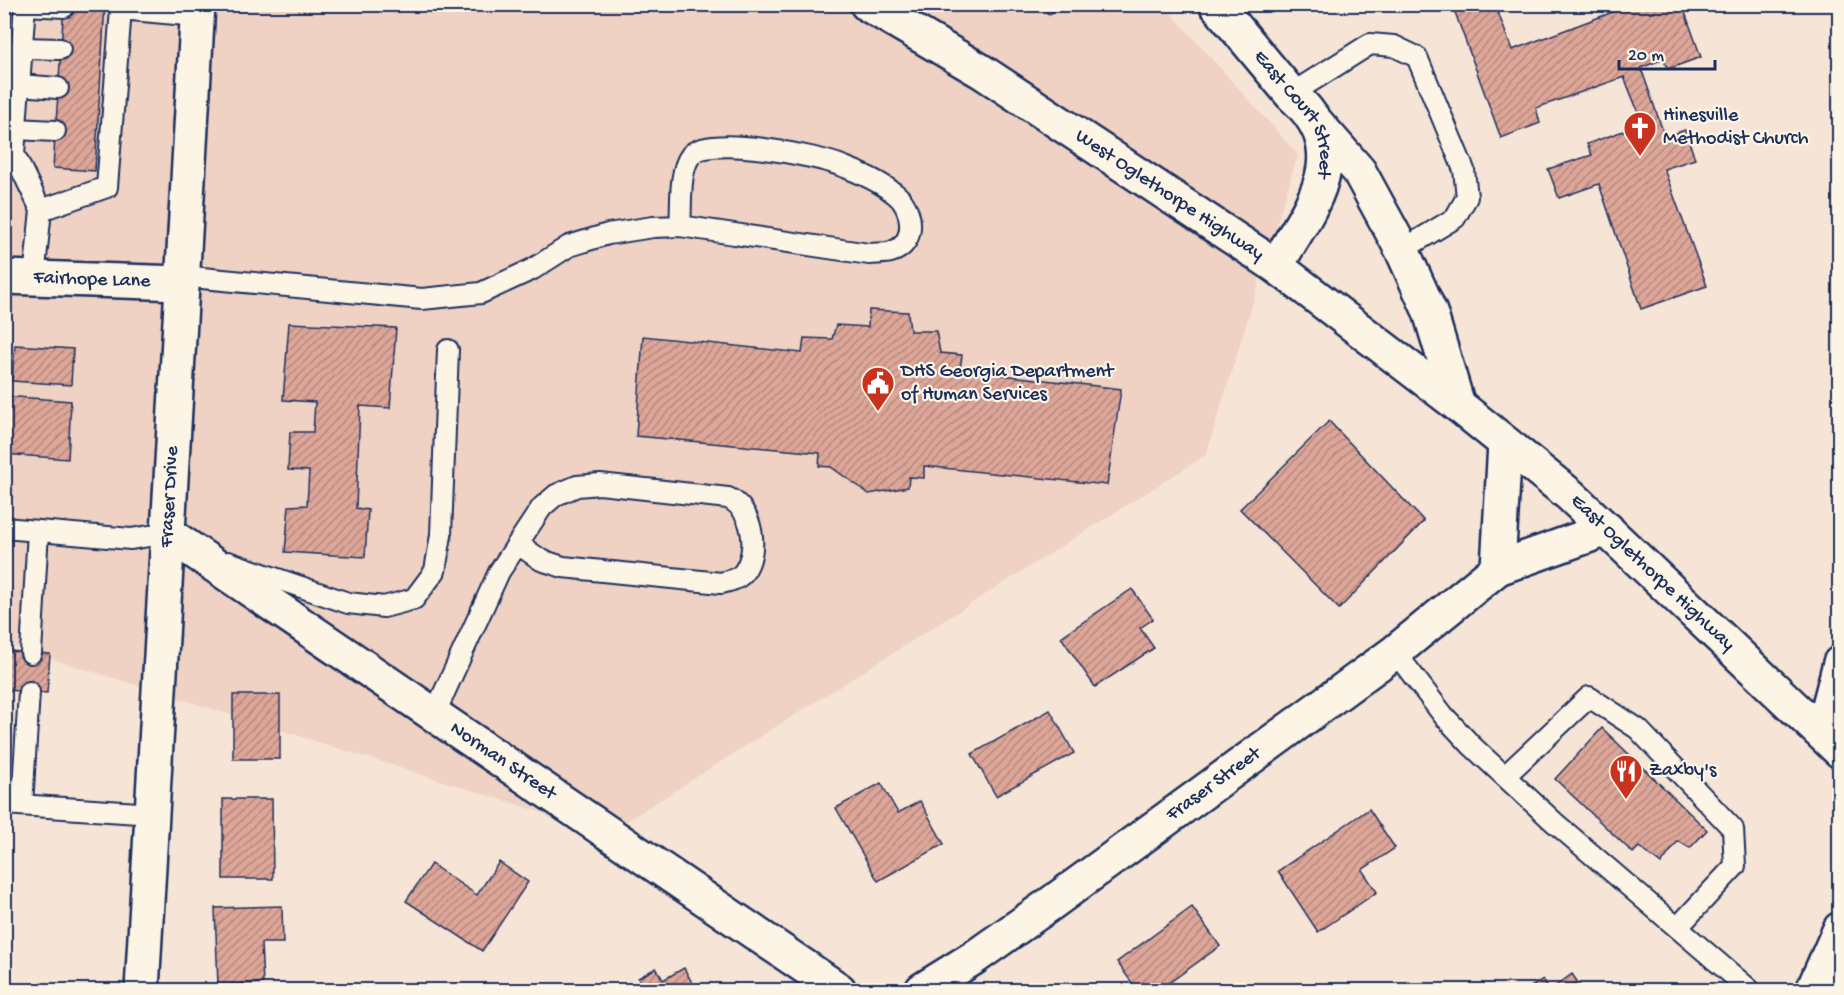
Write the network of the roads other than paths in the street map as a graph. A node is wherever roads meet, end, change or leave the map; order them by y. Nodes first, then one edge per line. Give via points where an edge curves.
1 (867, 4) edge
2 (1216, 4) edge
3 (25, 5) edge
4 (64, 7) dead end
5 (116, 8) edge
6 (197, 10) edge
7 (21, 48) junction
8 (60, 49) dead end
9 (20, 85) junction
10 (58, 88) dead end
11 (1291, 94) junction
12 (1314, 120) junction
13 (16, 129) junction
14 (55, 131) dead end
15 (9, 154) edge
16 (41, 210) junction
17 (680, 226) junction
18 (1402, 250) junction
19 (1276, 266) junction
20 (19, 278) edge
21 (181, 280) junction
22 (448, 350) dead end
23 (1458, 405) junction
24 (1505, 443) junction
25 (4, 528) edge
26 (1607, 530) junction
27 (38, 531) junction
28 (167, 533) junction
29 (518, 544) junction
30 (194, 551) junction
31 (1498, 568) junction
32 (1395, 652) junction
33 (31, 653) dead end
34 (1839, 663) edge
35 (29, 692) dead end
36 (434, 715) junction
37 (1831, 742) edge
38 (1505, 776) junction
39 (13, 804) edge
40 (153, 814) junction
41 (1678, 927) junction
42 (1839, 929) edge
43 (142, 990) edge
44 (839, 990) edge
45 (922, 990) edge
46 (1750, 990) edge
47 (1813, 990) edge

1 - 19 main road, West Oglethorpe Highway via 981,71
2 - 11 main road, East Court Street
3 - 4 lane
3 - 7 lane
5 - 6 lane
5 - 16 lane via 104,133 107,187
6 - 21 main road, Fraser Drive
7 - 8 lane
7 - 9 lane
9 - 10 lane
9 - 13 lane
11 - 12 main road, East Court Street
11 - 18 lane via 1370,44 1394,46 1417,57 1464,170 1467,197 1455,218
12 - 18 main road via 1359,171
12 - 19 main road, East Court Street via 1325,155 1321,187
13 - 14 lane
13 - 15 lane
15 - 16 lane
16 - 20 lane
17 - 17 lane via 868,254 892,252 906,243 911,229 908,211 896,194 841,165 801,155 720,145 692,153 685,166
17 - 21 lane via 608,234 569,246 533,269 481,293 422,299
18 - 23 main road via 1430,312
19 - 23 main road, West Oglethorpe Highway
20 - 21 main road, Fairhope Lane
21 - 28 main road, Fraser Drive
22 - 30 lane via 441,535 435,571 414,598 384,607 348,603
23 - 24 main road, East Oglethorpe Highway
24 - 26 main road, East Oglethorpe Highway
24 - 31 main road
25 - 27 lane
26 - 31 main road, Fraser Street
26 - 37 main road, East Oglethorpe Highway
27 - 28 lane via 131,539
27 - 33 lane
28 - 30 main road, Norman Street
28 - 40 main road, Fraser Drive
29 - 29 lane via 542,507 556,495 577,486 600,484 728,498 739,502 751,529 751,547 742,574 734,581 721,583 563,567 541,560
29 - 36 lane via 499,572
30 - 36 main road, Norman Street
31 - 32 main road, Fraser Street
32 - 38 lane via 1444,716
32 - 45 main road, Fraser Street via 1043,909
34 - 37 main road
35 - 39 lane
36 - 44 main road, Norman Street
38 - 41 lane
38 - 41 lane via 1589,697 1638,729 1732,829 1735,866
39 - 40 lane
40 - 43 main road, Fraser Drive
41 - 46 lane
42 - 47 main road

